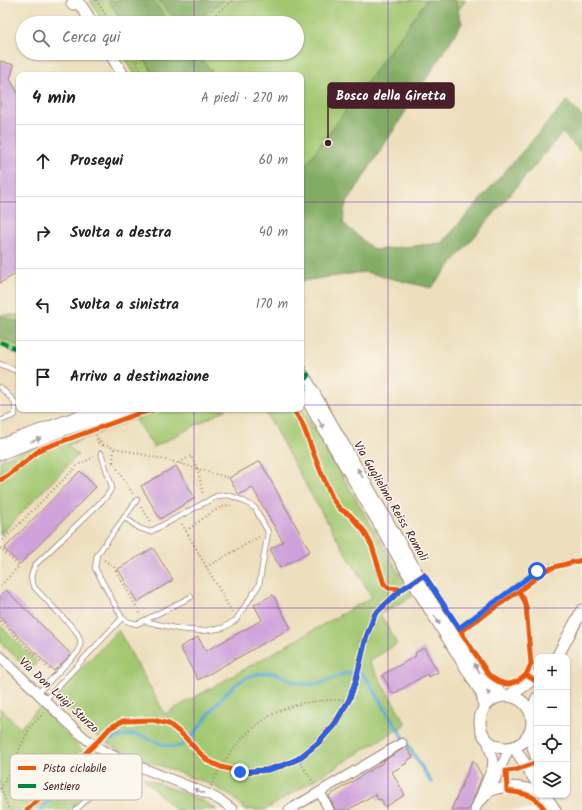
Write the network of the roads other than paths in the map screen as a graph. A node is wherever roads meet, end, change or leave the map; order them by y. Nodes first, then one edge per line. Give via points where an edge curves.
1 (84, 0) edge
2 (71, 2) edge
3 (80, 16) edge
4 (88, 16) edge
5 (94, 16) edge
6 (106, 60) edge
7 (114, 60) edge
8 (120, 60) edge
9 (113, 72) edge
10 (121, 72) edge
11 (127, 72) edge
12 (0, 364) edge
13 (16, 371) edge
14 (304, 377) edge
15 (0, 387) edge
16 (304, 395) edge
17 (90, 412) edge
18 (118, 412) edge
19 (0, 421) edge
20 (0, 445) edge
21 (104, 452) road end
22 (0, 454) edge
23 (136, 500) road end
24 (124, 517) junction
25 (191, 597) dead end
26 (582, 610) edge
27 (122, 618) junction
28 (144, 621) junction
29 (572, 628) junction
30 (552, 654) edge
31 (559, 654) edge
32 (0, 656) edge
33 (534, 677) edge
34 (506, 696) junction
35 (44, 700) junction
36 (534, 707) edge
37 (484, 708) junction
38 (531, 716) junction
39 (529, 734) junction
40 (486, 737) junction
41 (402, 743) dead end
42 (512, 747) junction
43 (534, 750) edge
44 (110, 754) edge
45 (142, 768) edge
46 (534, 778) edge
47 (490, 791) junction
48 (534, 791) edge
49 (320, 792) junction
50 (549, 799) edge
51 (86, 800) edge
52 (476, 808) edge
53 (76, 810) edge
54 (233, 810) edge
55 (289, 810) edge
56 (329, 810) edge
57 (560, 810) edge

1 - 5 street
2 - 3 street
2 - 4 street via 82,7
6 - 9 street
7 - 10 street
8 - 11 street
12 - 13 lane
34 -> 14 street, Via Guglielmo Reiss Romoli via 483,678 420,578
15 - 19 lane via 15,402 15,415
16 -> 37 street, Via Guglielmo Reiss Romoli via 413,582 481,692
17 - 20 street
22 -> 18 street
21 - 35 lane via 112,486 110,491 35,565 31,573 31,581 35,588 75,630 81,644 78,652 56,675
23 - 24 lane
24 - 27 lane via 97,555 95,568
24 - 28 lane via 150,532 204,502 217,496 228,495 255,508 268,532 259,585 236,620 223,628 202,631
25 - 28 lane
26 - 29 street
27 - 28 lane via 137,624
27 - 35 lane
29 - 30 street
29 - 31 street
32 - 35 street, Via Don Luigi Sturzo
33 - 34 street via 526,686
34 - 37 street via 490,701
34 - 38 street via 522,702
35 - 44 street, Via Don Luigi Sturzo via 86,739
36 - 38 street
37 - 40 street via 481,724
38 - 39 street via 532,726
39 - 42 street via 523,742
39 - 43 street
40 - 42 street via 497,746
40 - 52 street via 493,761
41 - 49 street
42 - 46 street
42 - 47 street
54 -> 45 street, Via Don Luigi Sturzo via 208,794
47 - 48 street via 507,786 525,787
47 - 52 street
49 - 55 street
49 - 56 street
50 - 57 street
51 - 53 lane

